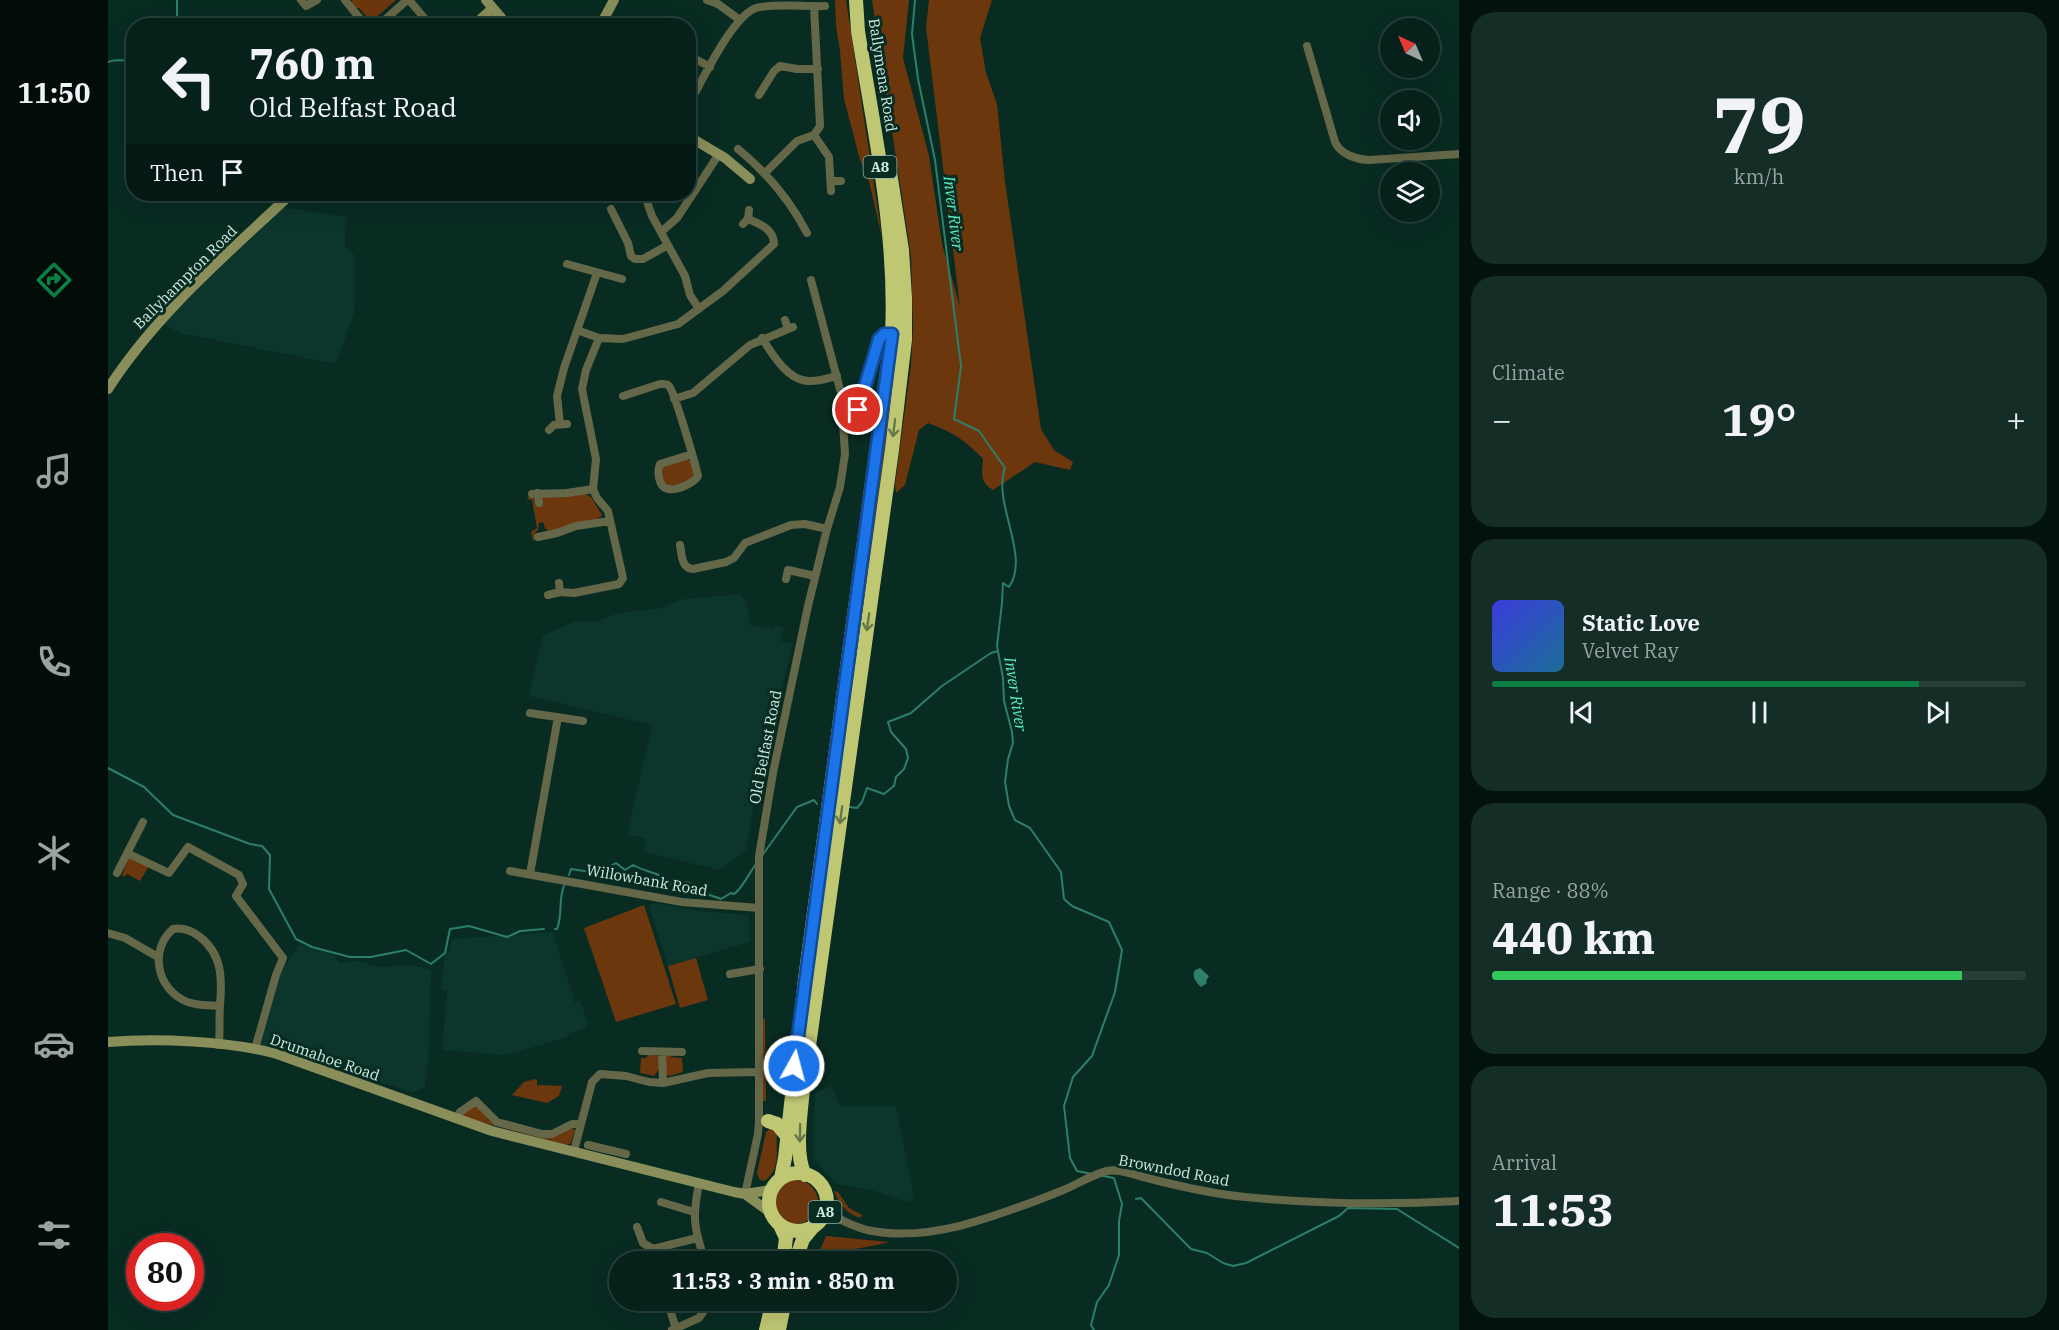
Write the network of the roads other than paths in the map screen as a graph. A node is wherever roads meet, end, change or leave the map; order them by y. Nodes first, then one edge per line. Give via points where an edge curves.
1 (301, 0) edge
2 (316, 0) edge
3 (345, 0) edge
4 (408, 0) edge
5 (614, 0) edge
6 (707, 0) edge
7 (856, 0) edge
8 (864, 0) edge
9 (793, 3) edge
10 (489, 5) edge
11 (814, 6) junction
12 (825, 6) dead end
13 (360, 18) edge
14 (387, 18) edge
15 (423, 18) edge
16 (479, 18) edge
17 (501, 18) edge
18 (604, 18) edge
19 (740, 20) junction
20 (1307, 46) dead end
21 (696, 59) edge
22 (710, 67) junction
23 (818, 69) junction
24 (696, 91) edge
25 (759, 95) dead end
26 (814, 135) junction
27 (696, 141) edge
28 (738, 149) dead end
29 (719, 154) junction
30 (1459, 154) edge
31 (765, 173) junction
32 (750, 179) dead end
33 (831, 181) junction
34 (841, 181) dead end
35 (696, 190) edge
36 (831, 191) dead end
37 (284, 201) edge
38 (647, 201) edge
39 (689, 201) edge
40 (611, 209) dead end
41 (746, 218) dead end
42 (806, 228) dead end
43 (661, 232) junction
44 (668, 245) junction
45 (567, 264) dead end
46 (597, 273) junction
47 (622, 279) dead end
48 (811, 280) dead end
49 (699, 309) junction
50 (785, 320) dead end
51 (577, 330) junction
52 (899, 331) junction
53 (599, 338) junction
54 (762, 338) junction
55 (837, 376) junction
56 (108, 389) edge
57 (627, 397) dead end
58 (674, 399) junction
59 (844, 415) junction
60 (549, 430) dead end
61 (692, 454) junction
62 (592, 489) junction
63 (539, 503) dead end
64 (610, 521) junction
65 (827, 530) junction
66 (542, 534) dead end
67 (680, 545) dead end
68 (815, 576) junction
69 (786, 579) dead end
70 (559, 583) dead end
71 (560, 592) junction
72 (548, 595) dead end
73 (530, 713) dead end
74 (558, 717) junction
75 (583, 721) dead end
76 (143, 822) dead end
77 (127, 853) junction
78 (510, 871) dead end
79 (117, 873) dead end
80 (530, 874) junction
81 (759, 908) junction
82 (108, 933) edge
83 (158, 957) junction
84 (760, 969) junction
85 (730, 974) dead end
86 (220, 1006) junction
87 (108, 1042) edge
88 (219, 1045) junction
89 (255, 1049) junction
90 (642, 1051) dead end
91 (662, 1052) junction
92 (682, 1052) dead end
93 (758, 1072) junction
94 (663, 1083) junction
95 (456, 1119) junction
96 (764, 1121) junction
97 (581, 1124) junction
98 (787, 1136) junction
99 (588, 1145) dead end
100 (574, 1151) junction
101 (620, 1156) junction
102 (805, 1175) junction
103 (781, 1178) junction
104 (699, 1183) junction
105 (770, 1190) junction
106 (745, 1194) junction
107 (1459, 1201) edge
108 (665, 1207) dead end
109 (694, 1212) junction
110 (825, 1212) junction
111 (771, 1213) junction
112 (780, 1225) junction
113 (638, 1227) dead end
114 (812, 1228) junction
115 (697, 1238) junction
116 (701, 1251) edge
117 (784, 1251) edge
118 (799, 1251) edge
119 (671, 1311) edge
120 (704, 1311) edge
121 (770, 1311) edge
122 (783, 1311) edge
123 (674, 1329) edge
124 (766, 1330) edge
125 (779, 1330) edge

1 - 2 street via 306,6
3 - 13 street
4 - 14 street
4 - 15 street
5 - 18 main road
6 - 19 street via 723,6
7 - 52 highway, Ballymena Road / A8 via 889,226
8 - 52 highway, Ballymena Road / A8 via 902,250
9 - 11 street
9 - 19 street via 760,7
10 - 16 main road
10 - 17 main road
11 - 12 street
11 - 23 street
19 - 22 street
20 - 30 street via 1340,151 1370,160
21 - 22 street
22 - 24 street
23 - 25 street via 780,66
23 - 26 street via 820,123
26 - 31 street via 797,141
26 - 33 street via 828,156
27 - 29 main road
28 - 31 street
29 - 32 main road
29 - 35 street
31 - 42 street
33 - 34 street
33 - 36 street
37 - 56 main road, Ballyhampton Road via 143,340
38 - 43 street
39 - 43 street via 677,219
40 - 44 street via 634,258 643,259
41 - 49 street via 765,227 773,235 774,244
43 - 44 street
44 - 49 street
45 - 46 street
46 - 47 street
46 - 51 street
48 - 55 street, Old Belfast Road
49 - 53 street via 678,324 656,331 623,339
50 - 54 street via 790,328
51 - 53 street
51 - 60 street via 557,396 564,424
52 - 59 street via 879,339 858,410
52 - 98 highway, A8 via 805,979
52 -> 102 highway, A8 via 900,389 803,1089 800,1156
53 - 62 street via 582,389 596,459
54 - 55 street via 780,363 802,381
54 - 58 street via 693,393
55 - 59 street, Old Belfast Road
57 - 58 street via 665,384
58 - 61 street
59 - 65 street, Old Belfast Road via 840,487
61 - 61 street via 660,464 658,473 666,488 696,480
62 - 63 street via 534,493
62 - 64 street
64 - 66 street
64 - 71 street via 623,578 619,584
65 - 67 street via 791,525 745,543 726,562 693,569 684,565
65 - 68 street, Old Belfast Road
68 - 69 street via 788,570
68 - 81 street, Old Belfast Road via 773,773 759,856
70 - 71 street
71 - 72 street
73 - 74 street
74 - 75 street
74 - 80 street
76 - 77 street
77 - 79 street
77 - 89 street via 169,873 188,847 239,875 243,884 236,896 283,958
78 - 80 street, Willowbank Road
80 - 81 street, Willowbank Road via 690,903
81 - 84 street, Old Belfast Road
82 - 83 street
83 - 86 street via 164,982 173,993 192,1004
83 - 86 street via 161,945 173,929 198,935 220,966
84 - 85 street
84 - 93 street, Old Belfast Road
86 - 88 street
87 - 88 main road, Drumahoe Road
88 - 89 main road, Drumahoe Road
89 - 95 main road, Drumahoe Road
90 - 91 street
91 - 92 street
91 - 94 street
93 - 94 street via 708,1072
93 - 96 street, Old Belfast Road
94 - 97 street via 598,1075 592,1082
95 - 97 street via 476,1101 497,1122 542,1134
95 - 100 main road, Drumahoe Road
96 - 98 highway via 777,1124
96 - 106 street, Old Belfast Road
97 - 100 street
98 - 103 highway, A8
99 - 101 street, Drumahoe Road
100 - 101 main road, Drumahoe Road
101 - 104 main road, Drumahoe Road
102 - 103 highway
102 - 110 highway, A8 via 815,1179 825,1191
103 - 105 highway
104 - 106 main road, Drumahoe Road
104 - 109 street
105 - 106 main road, Drumahoe Road
105 - 111 highway
106 - 111 main road, Drumahoe Road
107 - 110 street, Browndod Road via 1319,1202 1243,1197 1107,1171 1046,1197 935,1231 875,1231 856,1227
108 - 109 street
109 - 115 street
110 - 114 highway, A8
111 - 112 highway
112 - 114 highway, A8 via 796,1231
112 - 117 highway via 786,1238
113 - 115 street via 643,1243 653,1249
114 - 118 highway, A8
115 - 116 street
119 - 123 street
120 - 123 street via 699,1318
121 - 124 highway
122 - 125 highway

